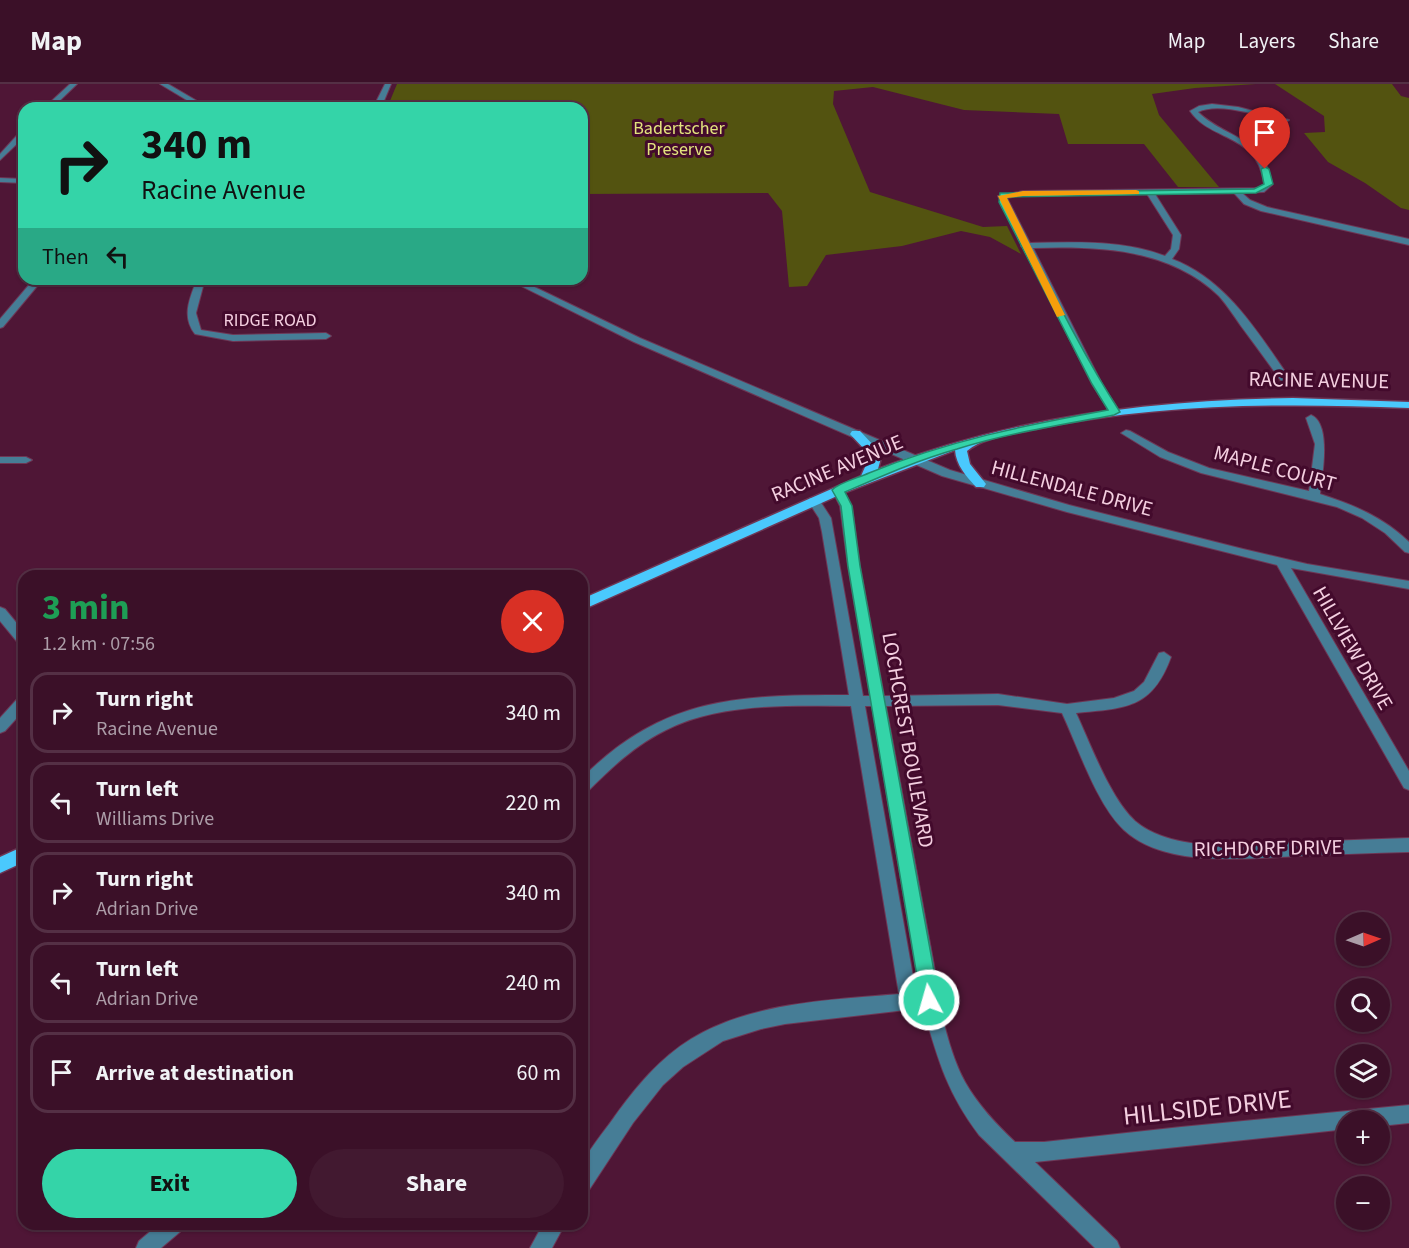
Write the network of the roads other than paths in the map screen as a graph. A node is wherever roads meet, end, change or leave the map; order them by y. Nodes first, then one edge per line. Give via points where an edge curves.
1 (74, 84) edge
2 (164, 84) edge
3 (388, 84) edge
4 (54, 102) edge
5 (195, 102) edge
6 (379, 102) edge
7 (1285, 120) dead end
8 (18, 139) edge
9 (0, 158) edge
10 (0, 180) edge
11 (18, 181) edge
12 (1150, 192) junction
13 (1237, 192) junction
14 (1409, 242) edge
15 (1025, 246) junction
16 (1167, 259) junction
17 (34, 285) edge
18 (199, 285) edge
19 (523, 285) edge
20 (0, 325) edge
21 (326, 336) dead end
22 (1288, 383) dead end
23 (1409, 405) edge
24 (1114, 412) junction
25 (1311, 418) dead end
26 (1126, 433) dead end
27 (856, 434) junction
28 (972, 441) junction
29 (0, 460) edge
30 (26, 460) dead end
31 (912, 460) junction
32 (867, 477) junction
33 (980, 484) junction
34 (838, 490) junction
35 (1314, 498) junction
36 (814, 501) junction
37 (1409, 549) edge
38 (1281, 562) junction
39 (1409, 585) edge
40 (588, 602) edge
41 (0, 612) edge
42 (18, 634) edge
43 (1164, 657) dead end
44 (857, 700) junction
45 (878, 701) junction
46 (18, 708) edge
47 (1067, 709) junction
48 (0, 727) edge
49 (588, 782) edge
50 (1409, 784) edge
51 (1409, 845) edge
52 (18, 857) edge
53 (0, 865) edge
54 (929, 1000) junction
55 (909, 1002) junction
56 (1409, 1114) edge
57 (1011, 1152) junction
58 (588, 1174) edge
59 (167, 1230) edge
60 (551, 1230) edge
61 (146, 1248) edge
62 (540, 1248) edge
63 (1110, 1248) edge

1 - 4 street
2 - 5 street
3 - 6 street
7 - 13 street via 1219,106 1195,109 1196,115 1244,143 1261,159 1269,184 1261,190
8 - 9 street
10 - 11 street
12 - 13 street
12 - 15 street via 1003,195
12 - 16 street via 1178,235 1175,249
13 - 14 street via 1264,210
15 - 16 street via 1098,246
15 - 24 street
16 - 22 street via 1202,276 1218,290
17 - 20 street
18 - 21 street, RIDGE ROAD via 192,311 192,323 198,332 233,338
19 - 27 street, HILLENDALE DRIVE via 637,340
23 - 24 main road, RACINE AVENUE via 1239,401
24 - 28 main road, RACINE AVENUE
25 - 35 street via 1320,444
26 - 35 street, MAPLE COURT via 1206,471
27 - 31 street, HILLENDALE DRIVE
27 - 32 main road via 876,457 877,464
28 - 31 main road, RACINE AVENUE
28 - 33 main road via 961,456
29 - 30 street
31 - 32 main road, RACINE AVENUE
31 - 33 street, HILLENDALE DRIVE
32 - 34 main road, RACINE AVENUE
33 - 38 street, HILLENDALE DRIVE
34 - 36 main road, RACINE AVENUE
34 - 45 street, LOCHCREST BOULEVARD via 846,506
35 - 37 street, MAPLE COURT via 1368,517
36 - 40 main road, RACINE AVENUE
36 - 44 street, LOCHCREST BOULEVARD via 825,518
38 - 39 street, HILLENDALE DRIVE
38 - 50 street, HILLVIEW DRIVE
41 - 42 street
43 - 47 street via 1159,676 1142,694 1121,702
44 - 45 street
44 - 49 street via 740,706 677,719 628,745
44 - 55 street, LOCHCREST BOULEVARD
45 - 47 street via 1005,698
45 - 54 street, LOCHCREST BOULEVARD
46 - 48 street
47 - 51 street, RICHDORF DRIVE via 1113,807 1135,829 1167,845 1212,852
52 - 53 main road
54 - 55 street
54 - 57 street, LOCHCREST BOULEVARD via 958,1088 986,1128
55 - 58 street via 772,1016 710,1038 673,1064 643,1095
56 - 57 street, HILLSIDE DRIVE via 1044,1152
57 - 63 street, LOCHCREST BOULEVARD
59 - 61 street
60 - 62 street

